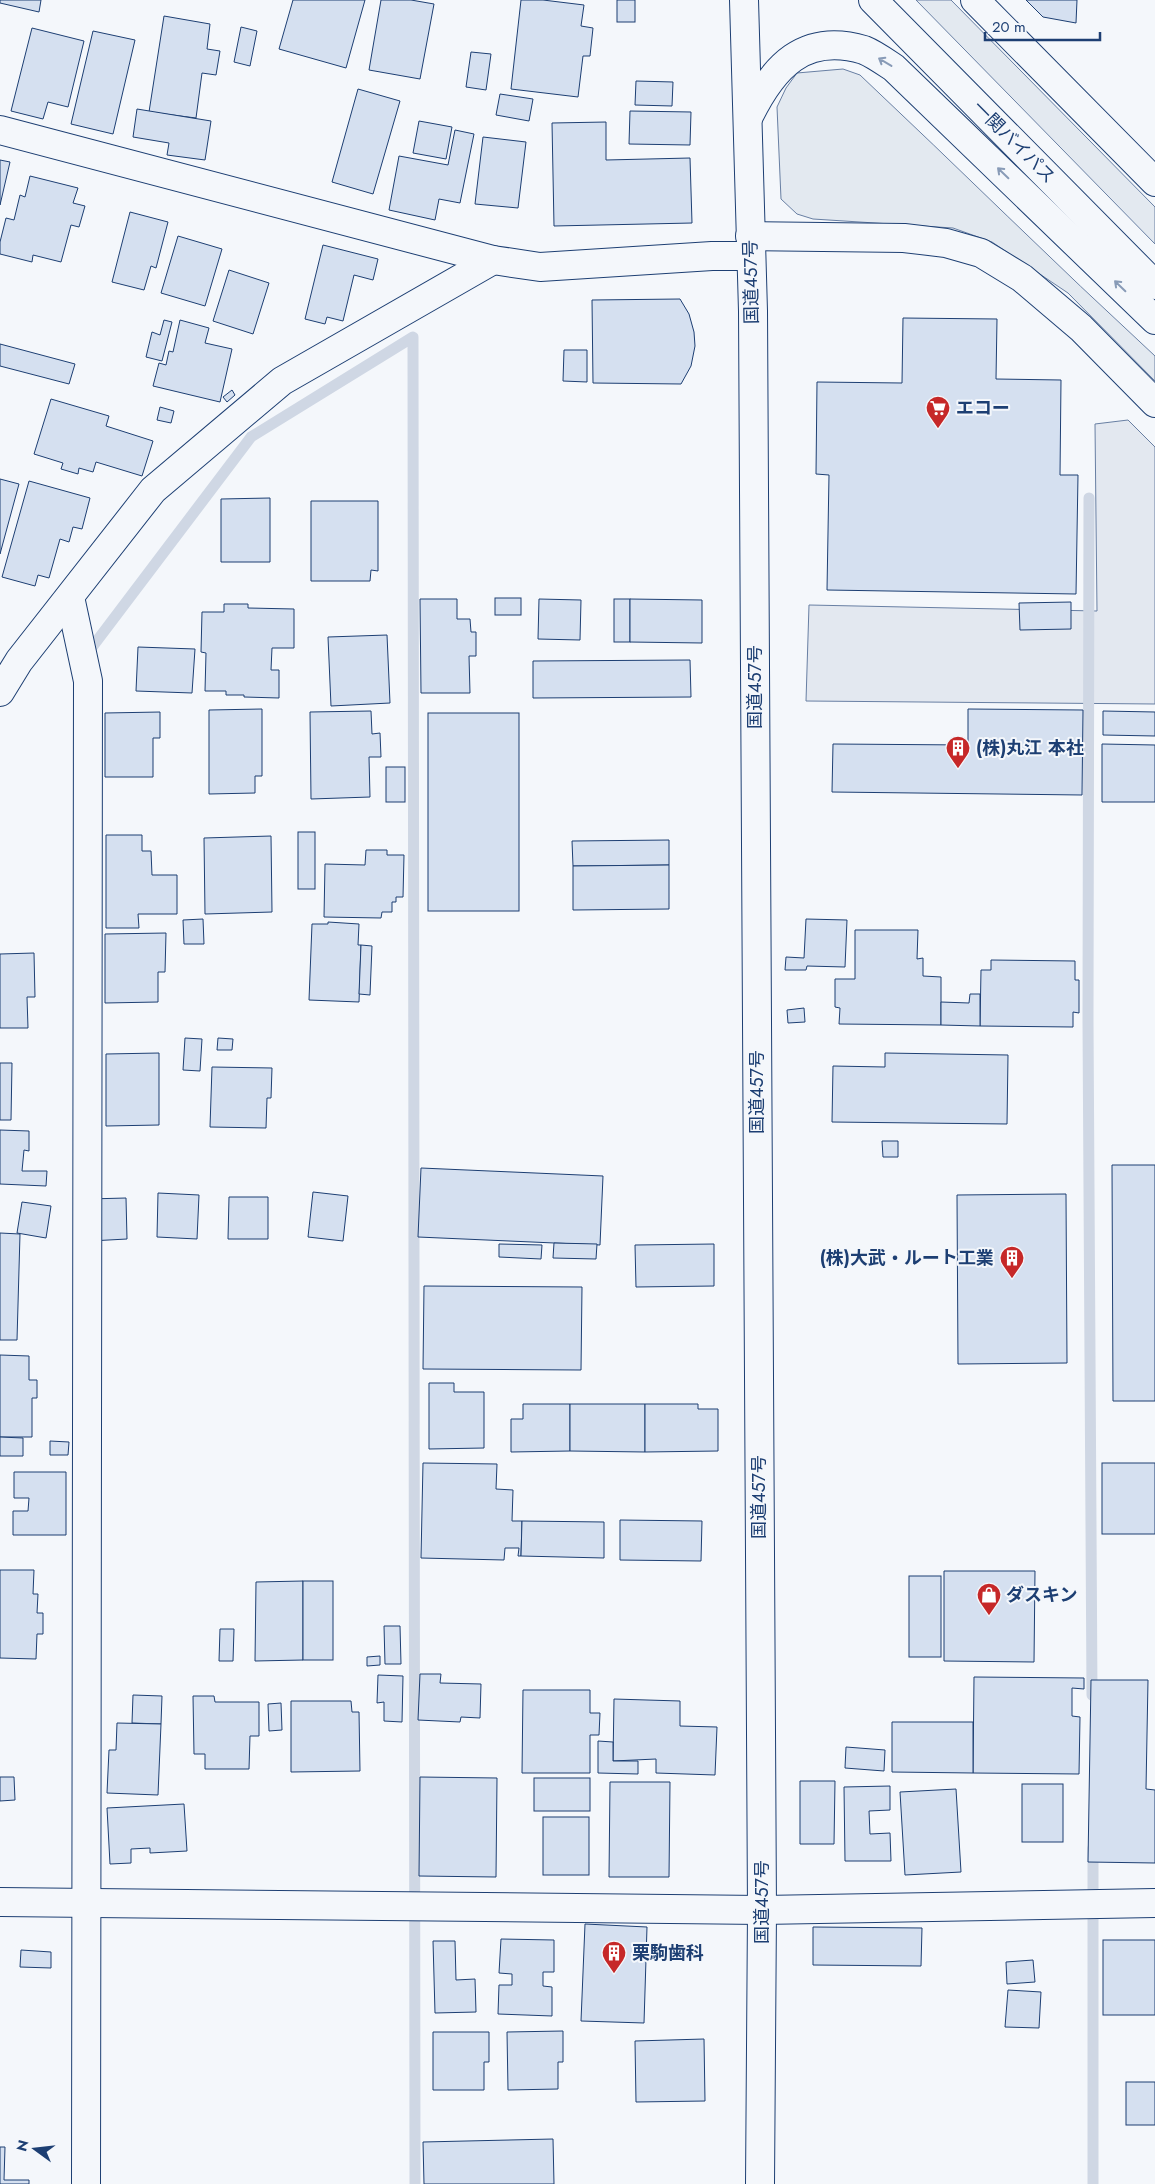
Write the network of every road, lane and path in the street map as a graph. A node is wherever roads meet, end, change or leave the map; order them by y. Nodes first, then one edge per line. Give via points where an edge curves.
1 (744, 0) edge
2 (873, 0) edge
3 (975, 0) edge
4 (748, 116) junction
5 (0, 130) edge
6 (1155, 182) edge
7 (750, 246) junction
8 (493, 260) junction
9 (1155, 285) edge
10 (1155, 320) edge
11 (1155, 403) edge
12 (70, 597) junction
13 (0, 692) edge
14 (0, 1902) edge
15 (1155, 1902) edge
16 (87, 1903) junction
17 (762, 1910) junction
18 (86, 2184) edge
19 (760, 2184) edge

1 - 4 main road, 国道457号
2 - 9 main road, 一関バイパス
3 - 6 main road
4 - 7 main road, 国道457号
10 -> 4 main road via 894,68 865,51 834,45 816,46 789,60 762,89
5 - 8 main road
7 - 8 main road via 712,256 540,267
7 - 11 main road via 904,238 946,243 981,253 1022,278 1080,328
7 - 17 main road, 国道457号 via 753,311
8 - 12 main road via 282,381 153,490
12 - 13 main road via 19,661
12 - 16 main road via 88,681
14 - 16 main road
15 - 17 main road
16 - 17 main road
16 - 18 main road
17 - 19 main road, 国道457号

